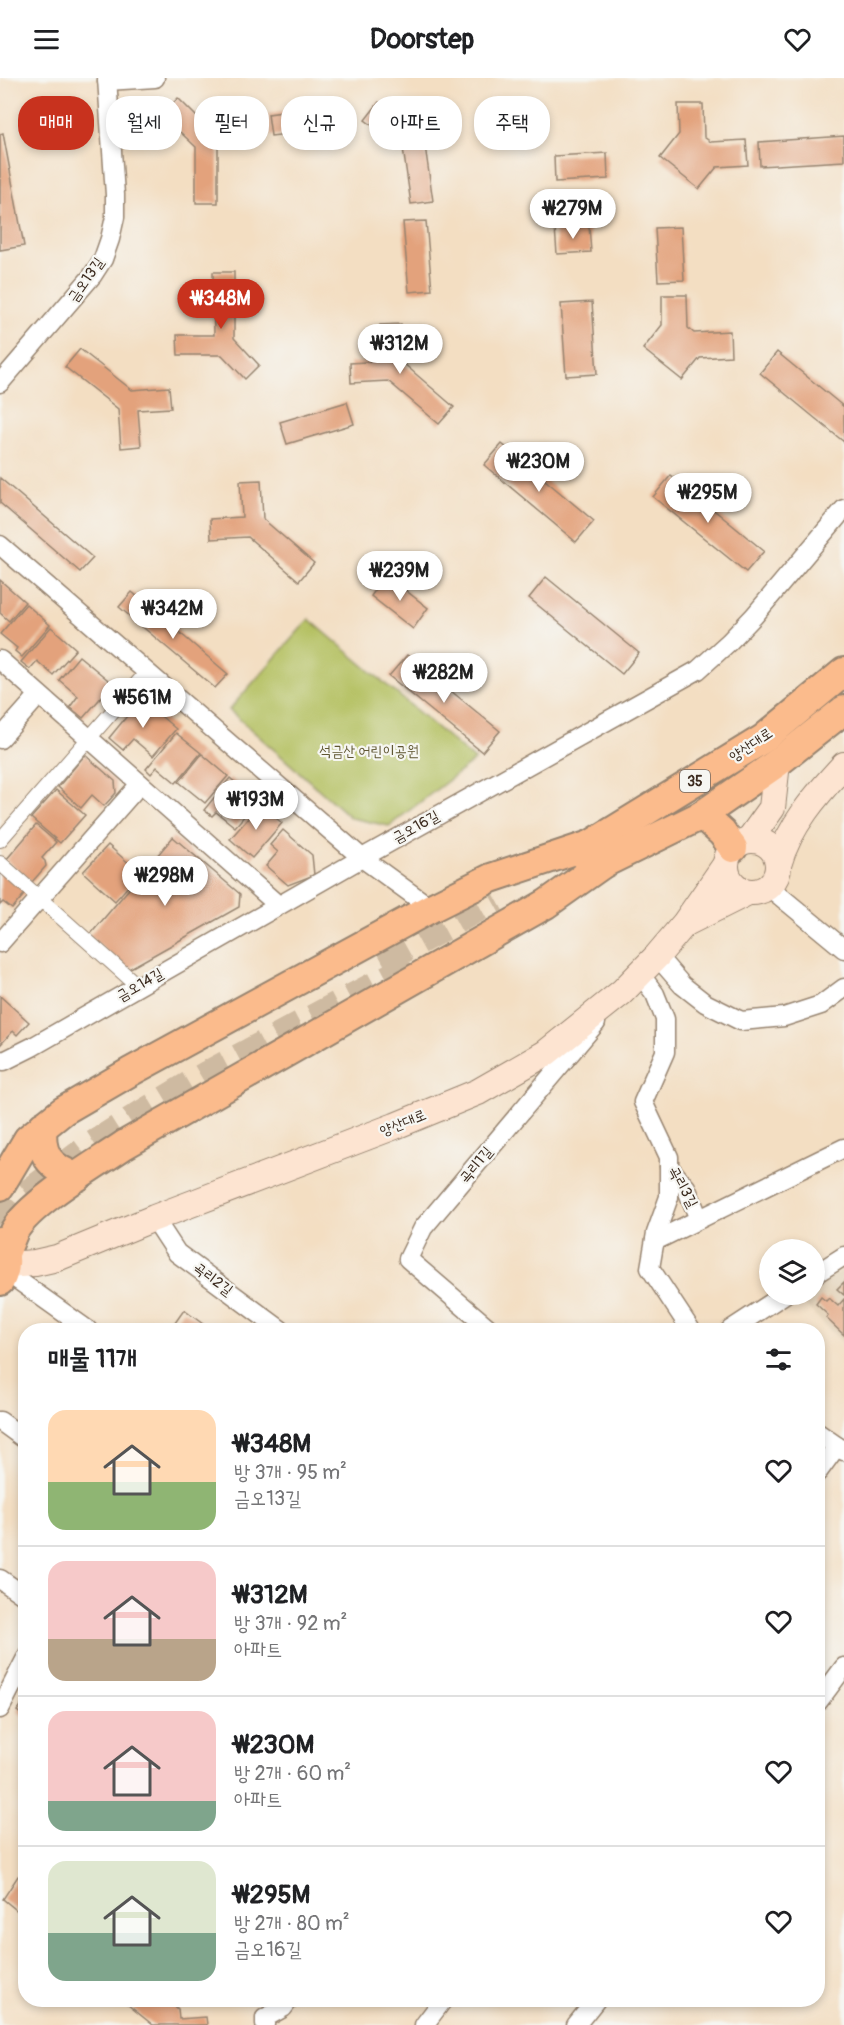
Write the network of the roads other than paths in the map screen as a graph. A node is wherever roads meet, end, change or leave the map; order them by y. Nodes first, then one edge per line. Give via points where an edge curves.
1 (155, 78) edge
2 (107, 80) edge
3 (0, 383) edge
4 (844, 509) edge
5 (1, 548) edge
6 (0, 660) edge
7 (147, 672) junction
8 (844, 672) edge
9 (39, 694) junction
10 (844, 710) edge
11 (88, 738) junction
12 (0, 739) edge
13 (777, 763) junction
14 (844, 765) edge
15 (140, 784) junction
16 (702, 815) junction
17 (0, 840) edge
18 (736, 850) junction
19 (600, 853) junction
20 (362, 858) junction
21 (0, 863) edge
22 (765, 881) junction
23 (39, 898) junction
24 (278, 905) junction
25 (500, 907) tunnel mouth
26 (431, 908) junction
27 (685, 923) junction
28 (0, 943) edge
29 (844, 949) edge
30 (649, 965) junction
31 (138, 986) junction
32 (844, 988) edge
33 (622, 992) junction
34 (0, 1060) edge
35 (35, 1132) junction
36 (844, 1148) edge
37 (0, 1167) edge
38 (669, 1167) junction
39 (76, 1177) junction
40 (0, 1186) edge
41 (154, 1218) junction
42 (699, 1219) junction
43 (655, 1241) junction
44 (844, 1256) edge
45 (3, 1262) edge
46 (825, 1268) edge
47 (768, 1305) edge
48 (79, 1323) edge
49 (272, 1323) edge
50 (483, 1323) edge
51 (686, 1323) edge
52 (741, 1323) edge
53 (0, 1421) edge
54 (18, 1434) edge
55 (825, 1438) edge
56 (840, 1448) edge
57 (825, 1464) edge
58 (0, 1579) edge
59 (18, 1591) edge
60 (844, 1667) edge
61 (18, 1674) edge
62 (825, 1693) edge
63 (0, 1709) edge
64 (284, 2007) edge
65 (438, 2007) edge
66 (585, 2007) edge
67 (265, 2025) edge
68 (424, 2025) edge
69 (576, 2025) edge

1 - 2 street, 금오13길
2 - 3 street, 금오13길 via 116,195 115,218 103,259
4 - 20 street, 금오16길 via 754,616 698,670
5 - 7 street
6 - 9 street
7 - 11 street
7 - 20 street
8 - 19 main road, 양산대로 / 35 via 763,740
9 - 11 street
9 - 12 street
10 - 13 main road, 양산대로 / 35
11 - 15 street
11 - 17 street
13 - 16 main road, 양산대로 / 35
13 - 18 main road, 양산대로 via 772,808
14 - 22 main road via 797,823
15 - 23 street
15 - 24 street
16 - 18 main road
16 - 19 main road, 양산대로 / 35
18 - 22 main road via 729,879 740,890
18 - 22 main road via 758,840 772,849 777,856
18 - 27 main road, 양산대로
19 - 25 main road, 양산대로 / 35
19 - 26 main road via 491,878
19 - 39 main road via 546,904 124,1145
20 - 24 street, 금오14길
20 - 26 street
21 - 23 street
22 - 27 main road
22 - 29 street
23 - 28 street
23 - 31 street
24 - 31 street, 금오14길
26 - 35 main road via 130,1072
27 - 30 main road, 양산대로
30 - 32 street via 705,1003 741,1021 784,1017 821,1005
30 - 33 main road, 양산대로
30 - 38 street, 곡리3길 via 665,1019 666,1052 643,1102 669,1156
31 - 34 street, 금오14길 via 32,1047
33 - 41 main road, 양산대로 via 546,1053 478,1092
33 - 50 street, 곡리1길 via 423,1228 408,1259
35 - 37 main road
35 - 39 main road via 48,1160
35 - 40 main road
36 - 42 street, 곡리3길
38 - 42 street, 곡리3길 via 686,1187
38 - 43 street via 669,1197
39 - 45 main road via 28,1215 15,1231
41 - 45 main road, 양산대로 via 57,1258 35,1263
41 - 49 street, 곡리2길 via 177,1253
42 - 43 street
43 - 51 street via 650,1268
44 - 46 street
45 - 48 street
47 - 52 street
53 - 54 street
55 - 56 street
56 - 57 street
58 - 59 street
60 - 62 street
61 - 63 street
64 - 67 street via 265,2018
65 - 68 street
66 - 69 street

